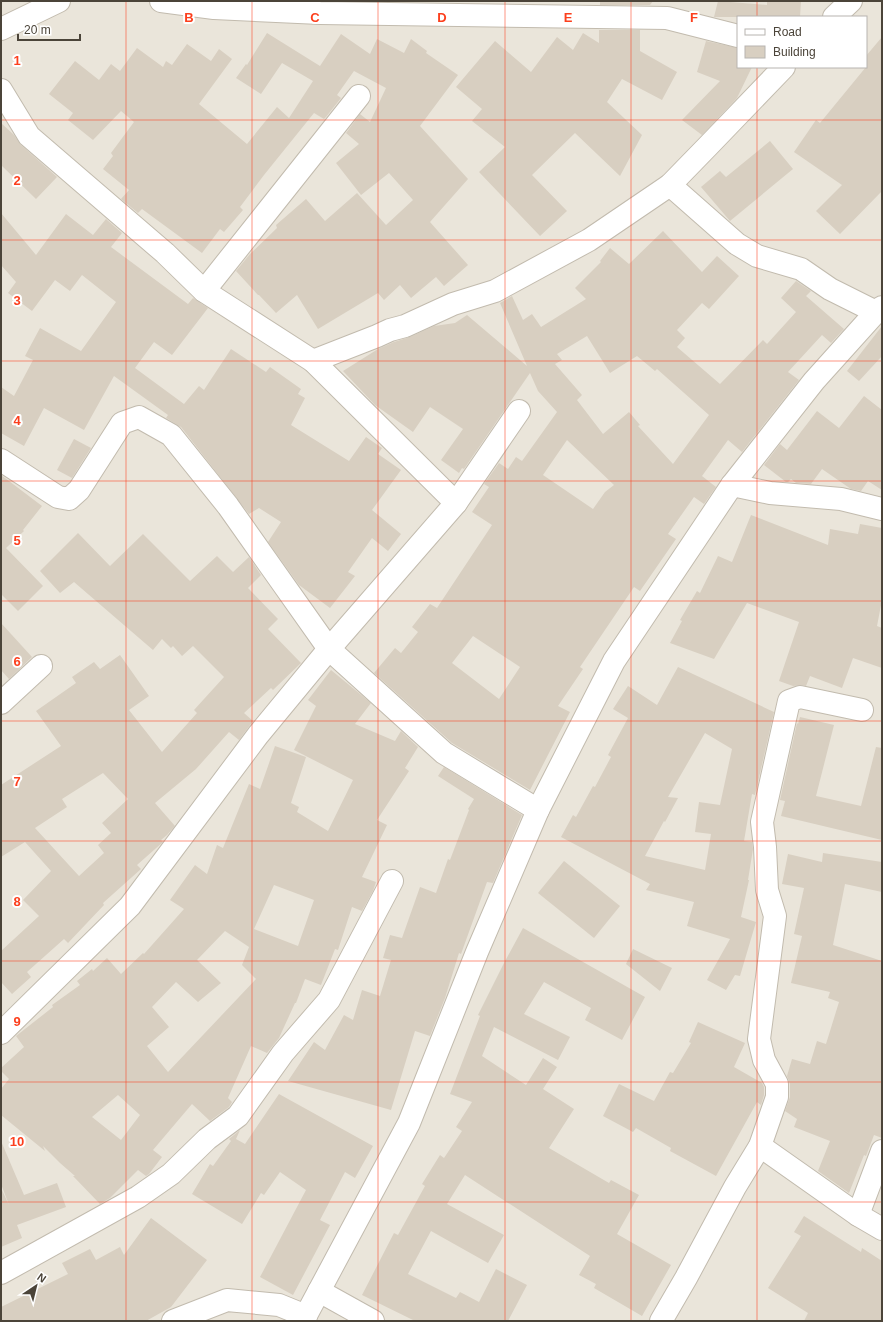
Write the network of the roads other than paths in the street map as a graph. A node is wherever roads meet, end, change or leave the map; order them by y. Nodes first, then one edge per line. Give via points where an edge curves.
1 (59, 1) edge
2 (161, 1) edge
3 (851, 1) edge
4 (323, 7) edge
5 (567, 9) edge
6 (835, 16) edge
7 (1, 29) edge
8 (737, 36) edge
9 (783, 68) edge
10 (1, 90) edge
11 (359, 96) dead end
12 (670, 185) junction
13 (204, 291) junction
14 (879, 309) edge
15 (313, 361) junction
16 (518, 412) dead end
17 (1, 460) edge
18 (732, 485) junction
19 (456, 503) junction
20 (882, 509) edge
21 (329, 649) junction
22 (41, 666) dead end
23 (1, 703) edge
24 (862, 710) dead end
25 (538, 810) junction
26 (392, 881) dead end
27 (1, 1033) edge
28 (760, 1146) junction
29 (882, 1151) edge
30 (858, 1215) junction
31 (882, 1229) edge
32 (1, 1273) edge
33 (320, 1291) junction
34 (304, 1318) edge
35 (173, 1321) edge
36 (373, 1321) edge
37 (661, 1321) edge

1 - 7 street
2 - 4 street via 214,8
3 - 6 street
4 - 5 street
5 - 8 street via 667,18
9 - 12 street
10 - 13 street via 29,136 166,252
11 - 13 street
12 - 14 street via 737,244 757,256 801,269 830,289
12 - 15 street via 589,240 495,291 453,304 405,326
13 - 15 street
14 - 18 street via 814,381
15 - 19 street
16 - 19 street
17 - 21 street via 58,497 69,499 79,490 122,423 139,417 145,420 171,436 228,506
18 - 20 street via 770,493 841,500
18 - 25 street via 614,661
19 - 21 street
21 - 25 street via 444,753
21 - 27 street via 258,735 130,906
22 - 23 street
24 - 28 street via 800,697 788,701 762,822 768,890 774,916 759,1039 764,1060 777,1084 777,1097
25 - 33 street via 477,952 409,1123
26 - 32 street via 329,1000 283,1053 238,1116 207,1139 171,1174 138,1197
28 - 30 street
28 - 37 street
29 - 30 street
30 - 31 street
33 - 34 street
33 - 36 street
34 - 35 street via 279,1305 227,1300

